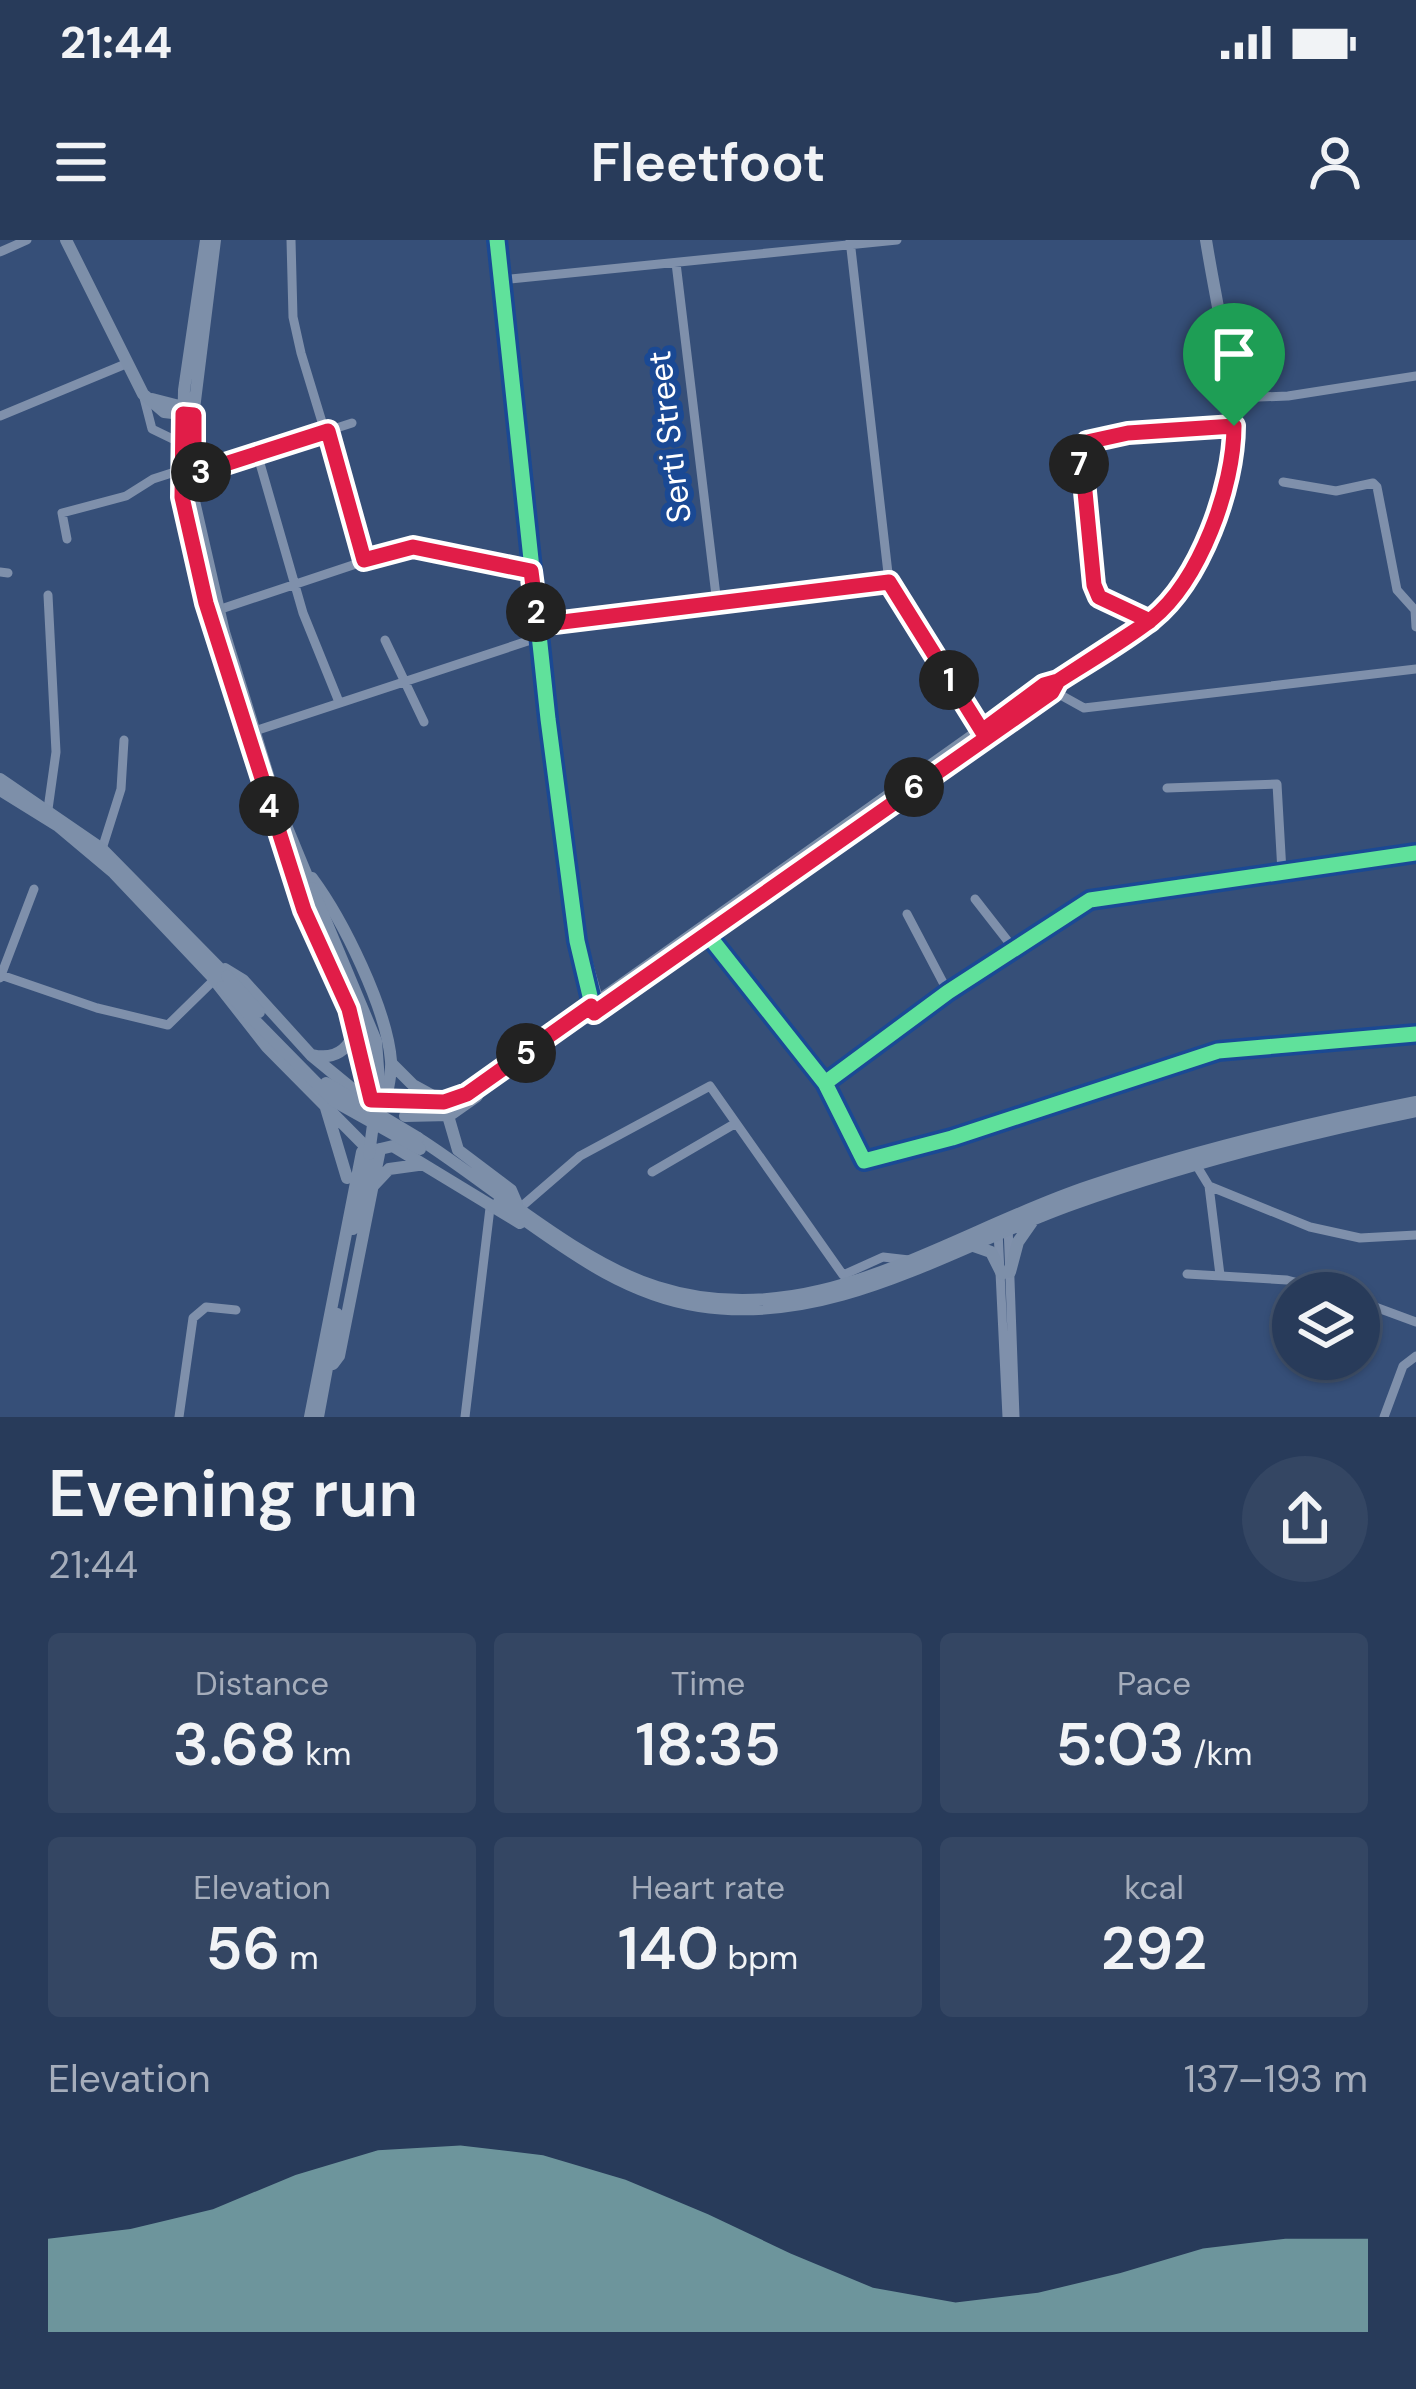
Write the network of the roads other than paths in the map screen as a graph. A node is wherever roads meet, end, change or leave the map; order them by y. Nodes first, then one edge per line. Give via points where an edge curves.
1 (27, 240) edge
2 (66, 240) edge
3 (206, 240) edge
4 (215, 240) edge
5 (290, 240) edge
6 (500, 240) edge
7 (897, 240) edge
8 (1207, 240) edge
9 (851, 243) edge
10 (0, 252) edge
11 (676, 263) junction
12 (506, 267) junction
13 (526, 278) junction
14 (504, 280) junction
15 (128, 363) junction
16 (1416, 376) edge
17 (185, 381) junction
18 (1232, 398) junction
19 (155, 401) junction
20 (189, 411) junction
21 (0, 416) edge
22 (352, 423) dead end
23 (1234, 426) junction
24 (328, 431) junction
25 (183, 442) junction
26 (257, 453) junction
27 (189, 471) junction
28 (1283, 482) dead end
29 (67, 539) dead end
30 (364, 560) junction
31 (534, 570) junction
32 (889, 582) junction
33 (293, 584) junction
34 (48, 595) dead end
35 (717, 604) junction
36 (218, 610) junction
37 (1150, 621) junction
38 (1416, 627) edge
39 (541, 631) junction
40 (385, 640) dead end
41 (1416, 669) edge
42 (405, 680) junction
43 (1051, 686) junction
44 (339, 702) junction
45 (424, 722) dead end
46 (255, 731) junction
47 (982, 731) junction
48 (124, 740) dead end
49 (0, 779) edge
50 (1167, 788) dead end
51 (0, 790) edge
52 (48, 809) junction
53 (102, 849) junction
54 (1416, 853) edge
55 (296, 866) junction
56 (1282, 872) junction
57 (34, 890) dead end
58 (975, 899) dead end
59 (907, 914) dead end
60 (708, 935) junction
61 (0, 938) edge
62 (14, 943) junction
63 (1013, 950) junction
64 (209, 958) junction
65 (1, 977) edge
66 (219, 981) junction
67 (948, 992) junction
68 (596, 1007) junction
69 (355, 1030) junction
70 (1416, 1034) edge
71 (311, 1055) junction
72 (391, 1063) junction
73 (825, 1083) junction
74 (379, 1100) junction
75 (325, 1107) junction
76 (1416, 1107) edge
77 (447, 1108) junction
78 (405, 1116) junction
79 (736, 1123) junction
80 (419, 1144) junction
81 (370, 1145) junction
82 (1195, 1163) junction
83 (425, 1166) junction
84 (652, 1172) dead end
85 (347, 1178) junction
86 (374, 1186) junction
87 (1209, 1186) junction
88 (519, 1206) junction
89 (490, 1208) junction
90 (1034, 1219) junction
91 (529, 1225) junction
92 (1002, 1225) junction
93 (1416, 1234) edge
94 (970, 1244) junction
95 (909, 1260) junction
96 (1006, 1273) junction
97 (1187, 1274) dead end
98 (1220, 1275) junction
99 (1272, 1279) edge
100 (1380, 1308) edge
101 (236, 1310) dead end
102 (1416, 1322) edge
103 (1416, 1356) edge
104 (325, 1362) junction
105 (179, 1417) edge
106 (314, 1417) edge
107 (465, 1417) edge
108 (1011, 1417) edge
109 (1384, 1417) edge

1 - 10 street
2 - 15 main road
3 - 17 main road
4 - 20 main road
5 - 24 street via 293,317
6 - 12 street
6 - 14 street
7 - 9 street
8 - 18 main road
9 - 11 street
9 - 32 street
11 - 13 street
11 - 35 street, Serti Street
12 - 13 street
12 - 14 street
13 - 14 street
14 - 31 street
15 - 19 main road
15 - 21 street
16 - 18 street
17 - 19 main road
17 - 20 main road
18 - 23 main road
19 - 20 main road
19 - 25 main road
19 - 25 street via 152,429
20 - 25 main road
20 - 27 main road
22 - 24 street
23 - 37 main road via 1219,512 1186,578
23 - 37 street via 1128,433 1081,450 1094,585 1099,597
24 - 26 street
24 - 30 street
25 - 27 main road
26 - 27 street
26 - 33 street
27 - 29 street via 62,513
27 - 36 main road
27 - 55 main road via 182,497 200,583
28 - 38 street via 1336,491 1377,487 1396,590 1415,610
30 - 31 street via 413,547
30 - 33 street
31 - 39 street
32 - 35 street
32 - 47 street
33 - 36 street
33 - 44 street
34 - 52 street via 56,752
35 - 39 street
36 - 46 main road
37 - 43 main road
39 - 42 street
39 - 68 street via 577,941
40 - 42 street
41 - 43 street via 1084,708
42 - 44 street
42 - 45 street
43 - 47 main road
43 - 60 main road
44 - 46 street
46 - 55 main road
47 - 68 main road
48 - 53 street via 121,789
49 - 52 main road
50 - 56 street via 1277,784
51 - 66 main road via 114,873
52 - 53 main road
53 - 64 main road
54 - 56 street
55 - 69 main road
55 - 72 main road via 327,898 381,1018
55 - 81 main road, bridge via 364,1028
56 - 63 street via 1090,900
57 - 62 street
58 - 63 street
59 - 67 street
60 - 68 main road
60 - 73 street
61 - 62 street
62 - 65 street
63 - 67 street
64 - 66 main road
64 - 71 main road via 243,980
65 - 66 street via 168,1024
66 - 75 main road
66 - 80 main road, bridge via 334,1101
67 - 73 street
68 - 77 main road
69 - 71 main road via 339,1053
69 - 74 main road
70 - 73 street via 1218,1051 870,1161 856,1153
71 - 74 main road
72 - 74 main road
72 - 77 main road
74 - 77 main road
74 - 78 main road
74 - 81 main road via 355,1116
75 - 81 main road
75 - 85 main road
76 - 82 main road
76 - 92 main road via 1181,1157
77 - 78 main road
77 - 88 main road via 458,1150 511,1190
78 - 81 main road via 404,1133
79 - 84 street
79 - 88 street via 710,1086 580,1156
79 - 95 street via 843,1276 883,1257
80 - 88 main road
80 - 91 main road
81 - 83 main road
81 - 85 main road
81 - 86 main road
81 - 104 main road
82 - 87 street
82 - 90 main road
83 - 86 main road via 389,1169
83 - 89 main road
85 - 104 main road
86 - 104 main road via 339,1356
87 - 93 street via 1310,1227 1360,1238
87 - 98 street
88 - 95 main road via 632,1278 716,1300 812,1295
89 - 91 main road
89 - 107 street
90 - 92 main road
90 - 96 main road
91 - 94 main road via 630,1287 743,1310 834,1299
92 - 94 main road
92 - 95 main road
92 - 96 street
94 - 96 main road via 991,1252
96 - 108 street
97 - 98 street
98 - 99 street
100 - 102 street
101 - 105 street via 206,1307 193,1318
103 - 109 street via 1403,1366
104 - 106 main road

